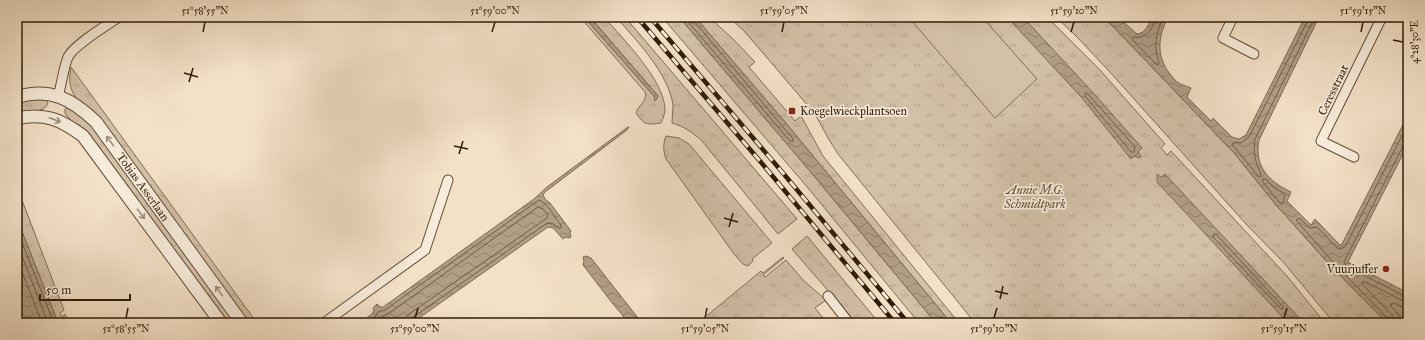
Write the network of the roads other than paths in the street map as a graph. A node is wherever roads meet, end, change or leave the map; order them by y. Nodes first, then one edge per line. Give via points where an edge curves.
1 (119, 17) edge
2 (1233, 17) edge
3 (1382, 17) edge
4 (1254, 54) dead end
5 (58, 96) junction
6 (17, 97) edge
7 (17, 118) edge
8 (1354, 157) dead end
9 (448, 180) dead end
10 (828, 296) dead end
11 (221, 323) edge
12 (242, 323) edge
13 (324, 323) edge
14 (849, 323) edge

1 - 5 street via 68,57
2 - 4 street via 1223,38
3 - 8 street, Ceresstraat via 1321,141
5 - 6 street, Tobias Asserlaan via 42,93
12 -> 5 street, Tobias Asserlaan via 96,122 81,108
7 -> 11 street, Tobias Asserlaan via 30,115 54,118 83,136
9 - 13 street via 425,250
10 - 14 street

